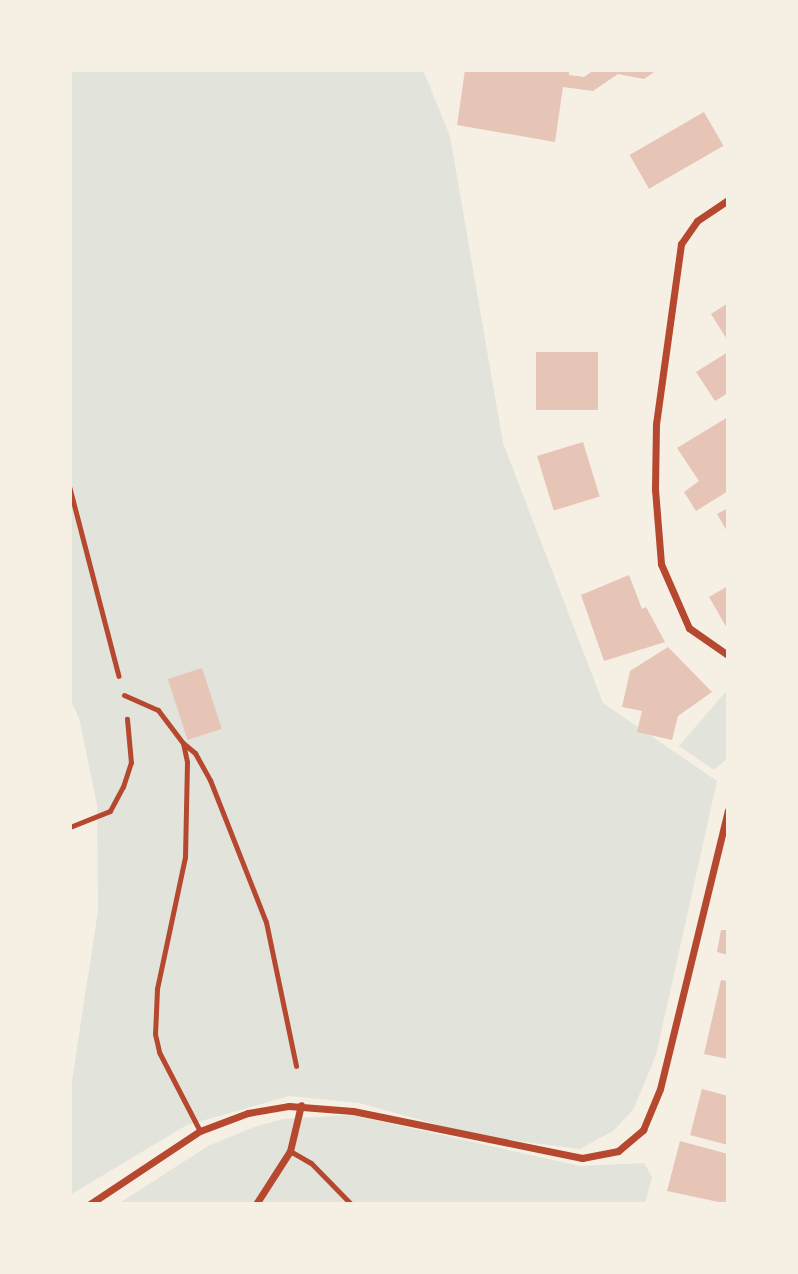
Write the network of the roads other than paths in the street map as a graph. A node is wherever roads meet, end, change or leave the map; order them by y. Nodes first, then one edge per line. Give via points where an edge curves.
1 (728, 200) edge
2 (728, 655) edge
3 (124, 695) road end
4 (183, 743) junction
5 (728, 810) edge
6 (296, 1066) dead end
7 (301, 1105) junction
8 (200, 1131) junction
9 (290, 1152) junction
10 (90, 1204) edge
11 (256, 1204) edge
12 (351, 1204) edge

1 - 2 street via 697,220 681,244 656,424 655,489 661,564 689,628
3 - 4 lane via 158,710
4 - 6 lane via 195,753 211,780 266,922
4 - 8 lane via 189,807 185,857 157,989 155,1034 159,1052
5 - 7 street via 660,1089 643,1130 631,1143 618,1151 582,1158 353,1111
7 - 8 street via 248,1113
7 - 9 street
8 - 10 street
9 - 11 street
9 - 12 lane via 311,1163

